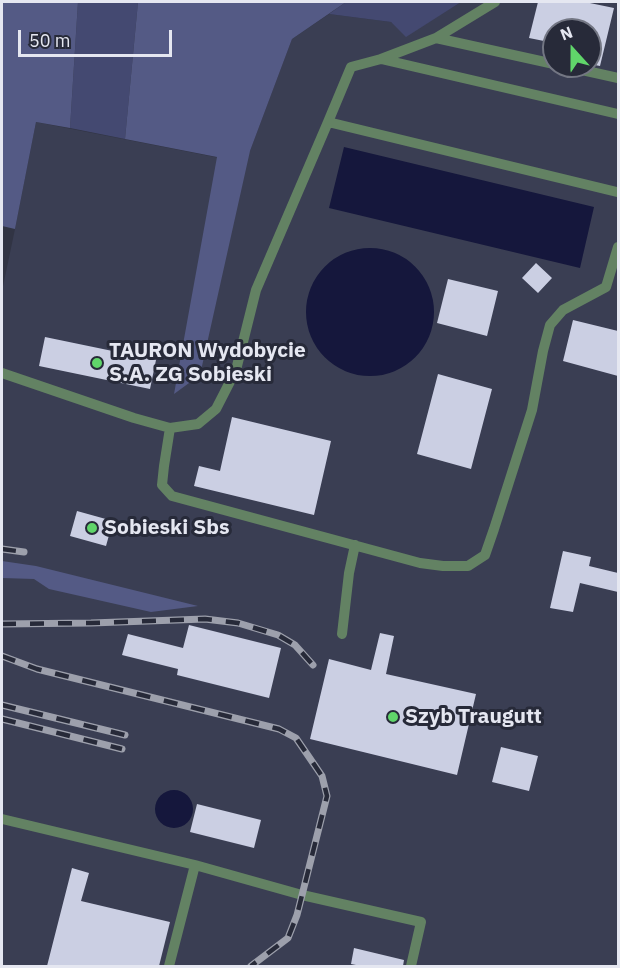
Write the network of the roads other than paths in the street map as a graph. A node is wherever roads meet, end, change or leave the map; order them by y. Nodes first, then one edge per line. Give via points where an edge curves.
1 (495, 2) edge
2 (436, 38) junction
3 (381, 59) junction
4 (542, 61) edge
5 (602, 74) edge
6 (618, 78) edge
7 (618, 114) edge
8 (328, 122) junction
9 (618, 192) edge
10 (618, 247) edge
11 (2, 373) edge
12 (170, 428) junction
13 (356, 545) junction
14 (342, 634) dead end
15 (2, 819) edge
16 (195, 865) junction
17 (169, 966) edge
18 (411, 966) edge

1 - 2 lane
2 - 3 lane
2 - 4 lane
3 - 7 lane
3 - 8 lane via 351,68
5 - 6 lane
8 - 9 lane
8 - 12 lane via 256,290 236,370 216,408 198,423
10 - 13 lane via 606,287 563,310 550,325 532,410 485,555 468,566 443,566
11 - 12 lane
12 - 13 lane via 162,485 172,496
13 - 14 lane
15 - 16 lane
16 - 17 lane
16 - 18 lane via 421,922

